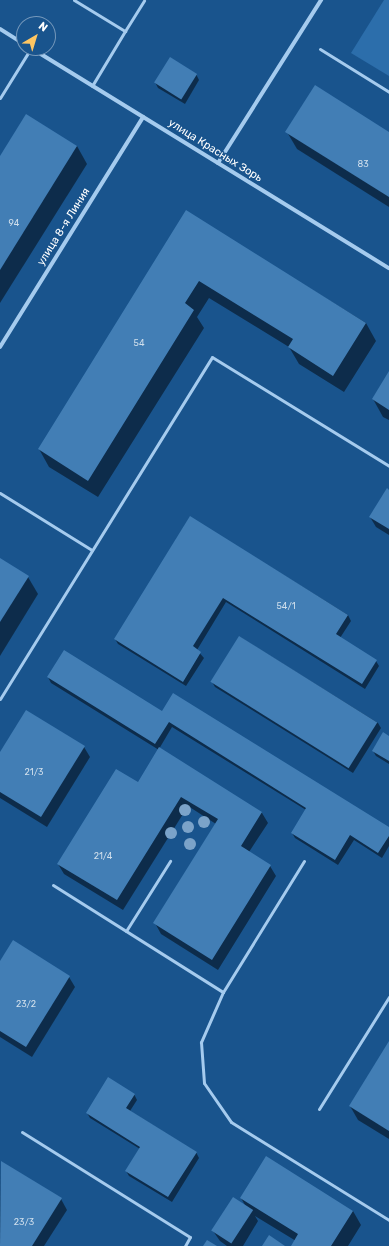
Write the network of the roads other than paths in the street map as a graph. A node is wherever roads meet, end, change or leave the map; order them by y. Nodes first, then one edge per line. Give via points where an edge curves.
1 (74, 0) edge
2 (144, 0) edge
3 (321, 0) edge
4 (0, 29) edge
5 (126, 31) junction
6 (16, 39) edge
7 (320, 49) dead end
8 (26, 56) edge
9 (44, 56) edge
10 (92, 86) junction
11 (389, 92) edge
12 (0, 98) edge
13 (143, 117) junction
14 (218, 163) junction
15 (389, 268) edge
16 (0, 347) edge
17 (389, 466) edge
18 (0, 492) edge
19 (92, 550) junction
20 (0, 699) edge
21 (170, 861) dead end
22 (304, 862) dead end
23 (53, 886) dead end
24 (126, 931) junction
25 (223, 992) junction
26 (389, 997) edge
27 (319, 1109) dead end
28 (22, 1132) dead end
29 (389, 1220) edge
30 (185, 1246) edge

1 - 5 lane
2 - 5 lane
3 - 14 street
4 - 6 street
5 - 10 lane
7 - 11 lane
8 - 12 lane
9 - 10 street, улица Красных Зорь
10 - 13 street, улица Красных Зорь
13 - 14 street, улица Красных Зорь
13 - 16 street, улица 8-я Линия
14 - 15 street, улица Красных Зорь
17 - 19 lane via 212,357
18 - 19 lane
19 - 20 lane
21 - 24 lane
22 - 25 lane
23 - 24 lane
24 - 25 lane
25 - 29 lane via 201,1042 204,1083 231,1122
26 - 27 lane
28 - 30 lane via 190,1237

